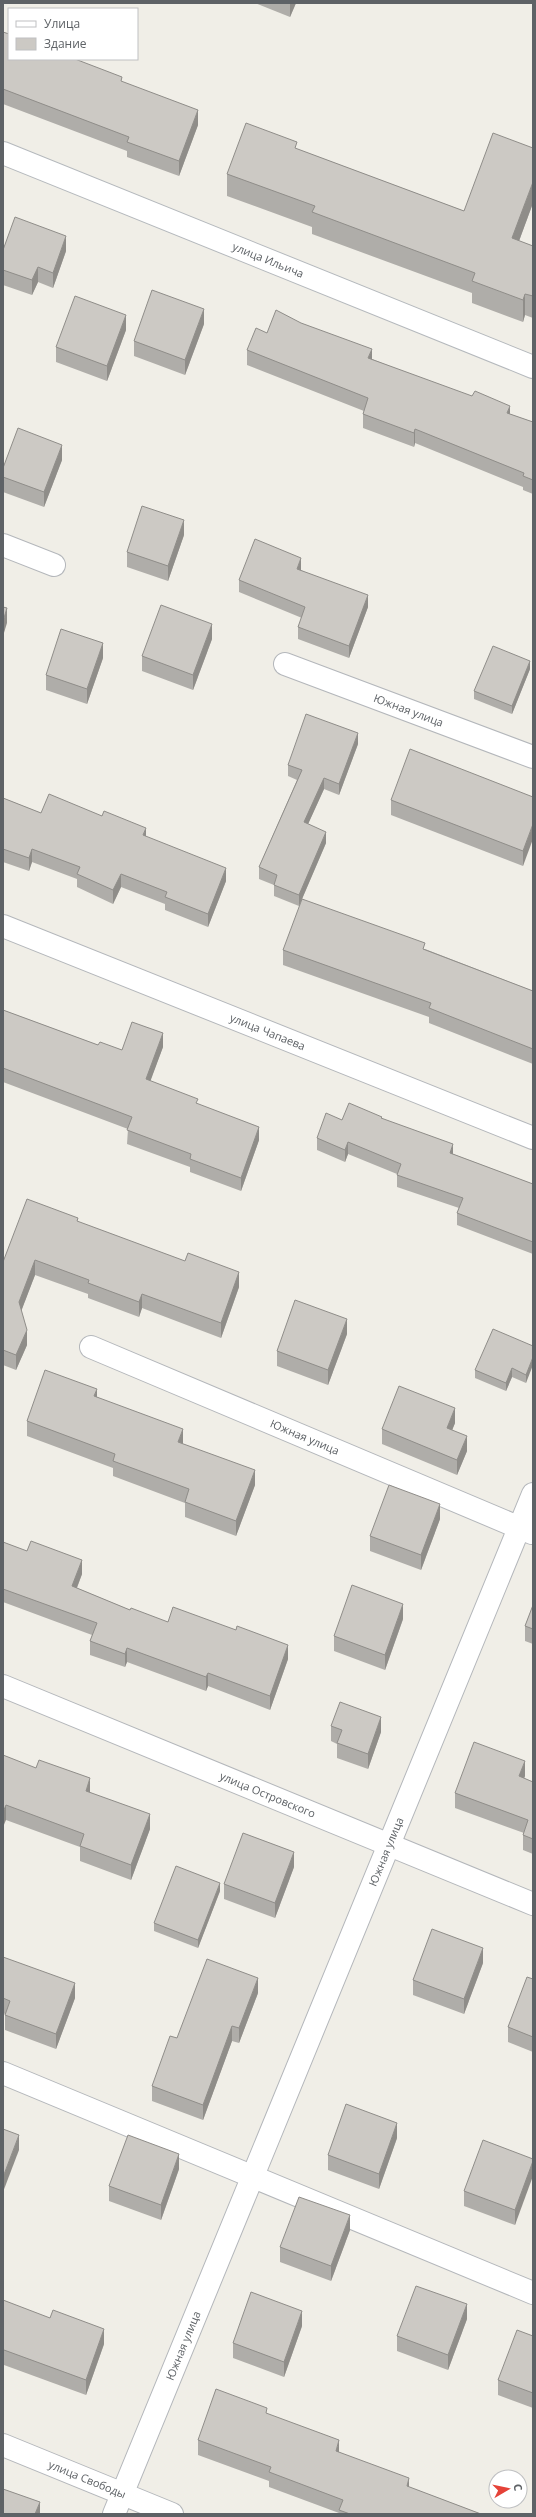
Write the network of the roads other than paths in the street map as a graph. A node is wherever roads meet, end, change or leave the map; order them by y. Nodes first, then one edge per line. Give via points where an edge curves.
1 (3, 153) edge
2 (533, 367) edge
3 (3, 545) edge
4 (54, 565) dead end
5 (285, 664) dead end
6 (533, 757) edge
7 (3, 926) edge
8 (533, 1138) edge
9 (91, 1348) dead end
10 (533, 1494) edge
11 (526, 1530) edge
12 (3, 1686) edge
13 (388, 1844) junction
14 (533, 1904) edge
15 (3, 2073) edge
16 (252, 2176) junction
17 (533, 2293) edge
18 (3, 2445) edge
19 (122, 2493) junction
20 (114, 2514) edge
21 (172, 2514) edge

1 - 2 street, улица Ильича
3 - 4 street
5 - 6 street, Южная улица
7 - 8 street, улица Чапаева
9 - 11 street, Южная улица
10 - 11 street, Южная улица
11 - 13 street, Южная улица
12 - 13 street, улица Островского
13 - 14 street, улица Островского
13 - 16 street, Южная улица
15 - 16 street
16 - 17 street
16 - 19 street, Южная улица
18 - 19 street, улица Свободы
19 - 20 street, Южная улица
19 - 21 street, улица Свободы

